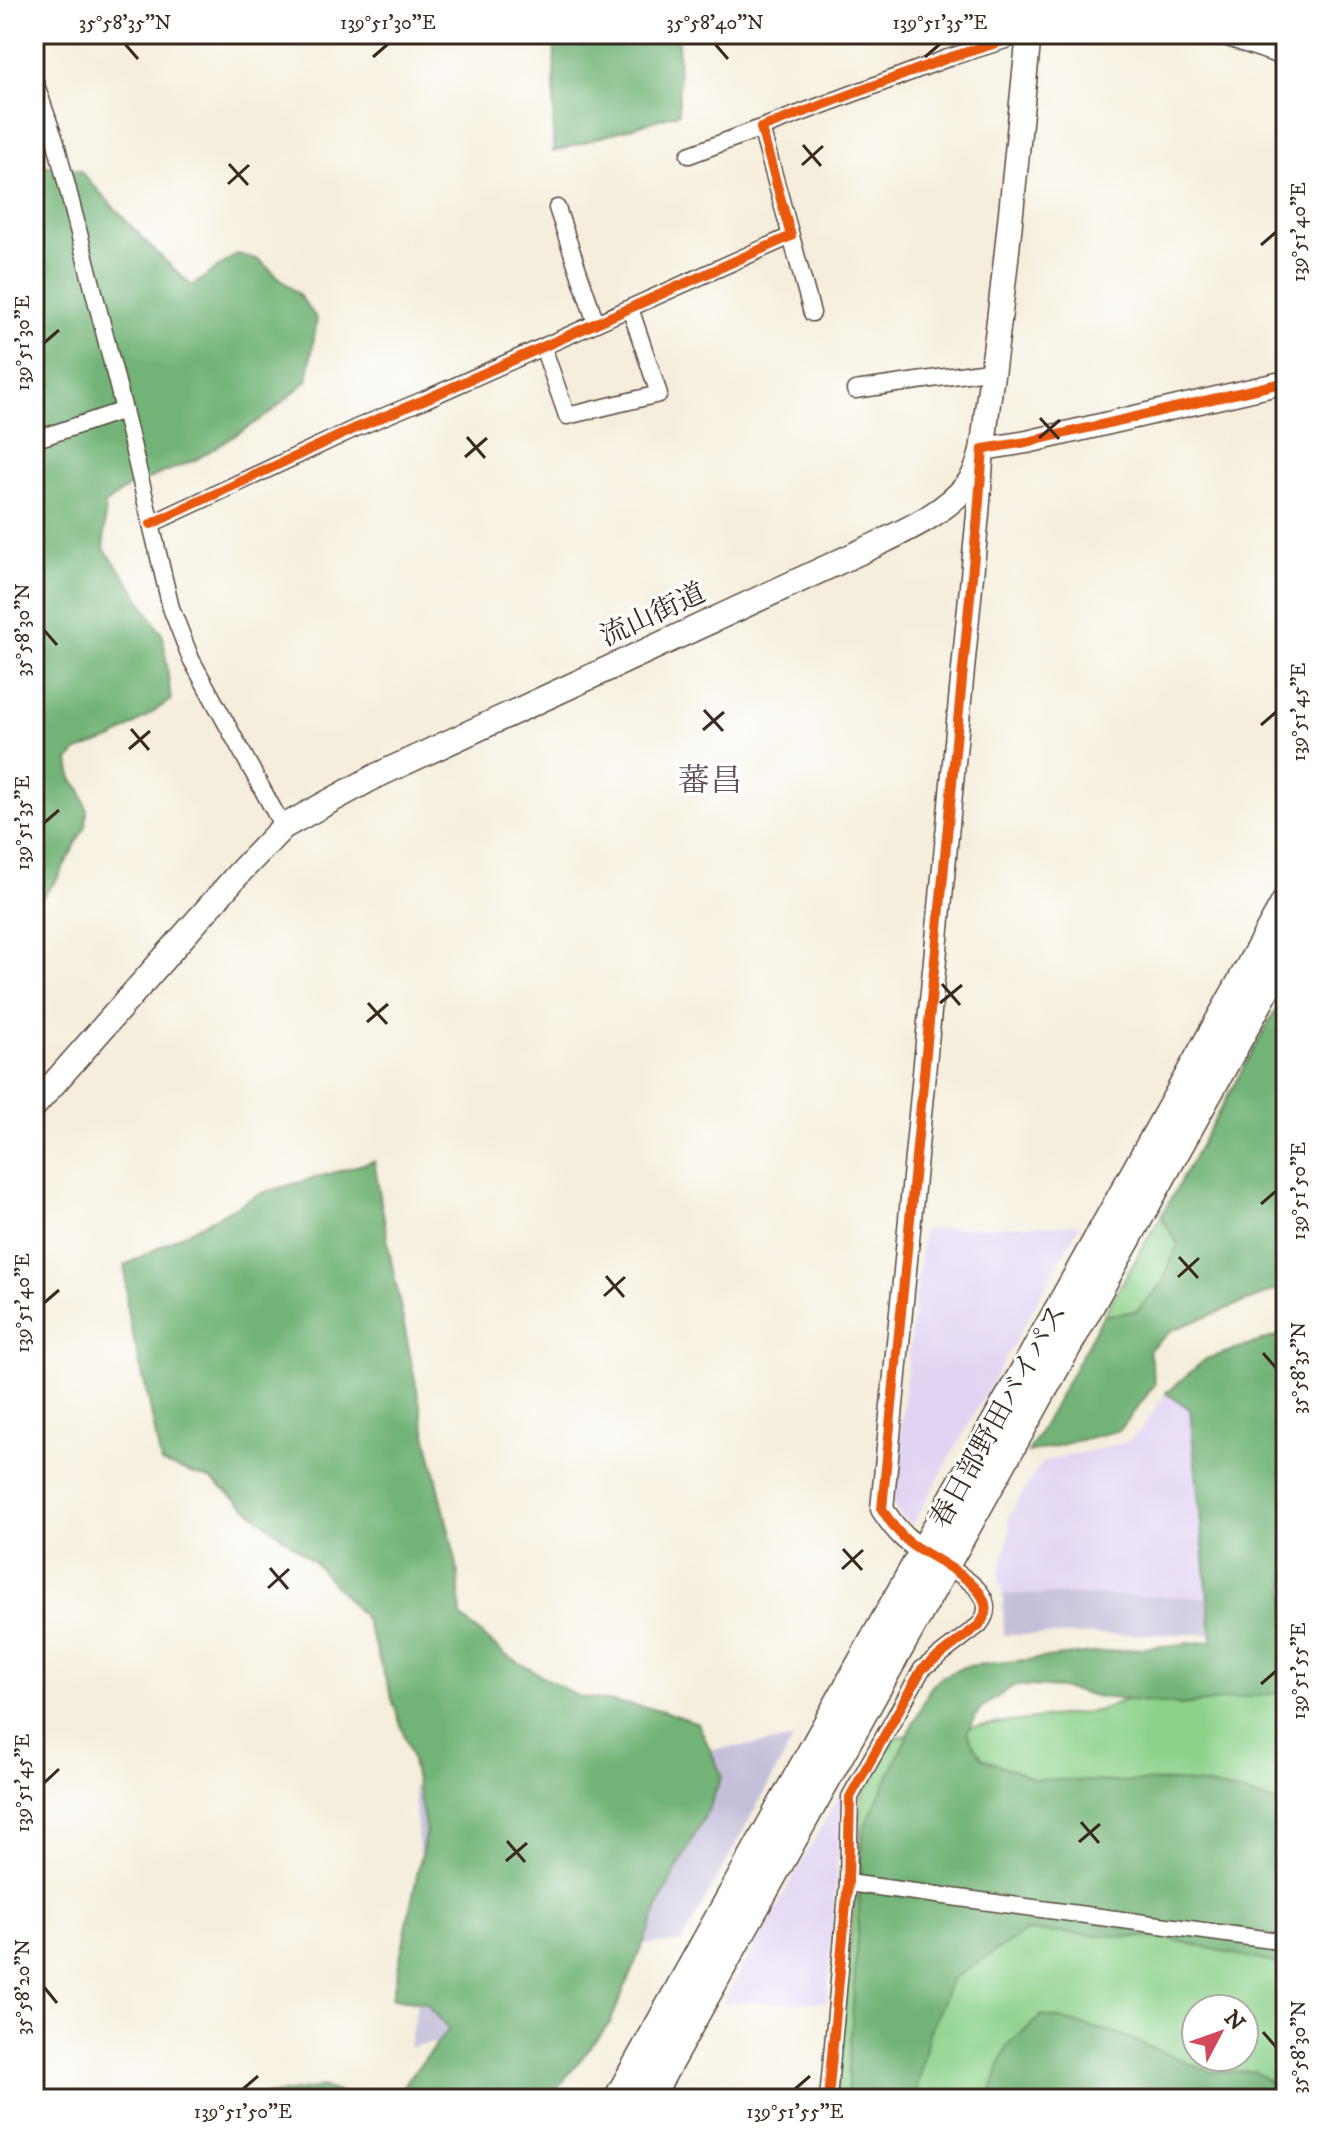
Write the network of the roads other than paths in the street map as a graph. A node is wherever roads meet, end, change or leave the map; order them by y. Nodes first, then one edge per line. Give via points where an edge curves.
1 (1027, 34) edge
2 (1082, 34) edge
3 (1286, 58) edge
4 (34, 79) edge
5 (761, 128) junction
6 (689, 155) dead end
7 (557, 208) dead end
8 (791, 236) junction
9 (630, 308) junction
10 (812, 313) dead end
11 (596, 323) junction
12 (543, 347) junction
13 (994, 370) junction
14 (1286, 382) edge
15 (855, 390) dead end
16 (124, 410) junction
17 (34, 440) edge
18 (983, 449) junction
19 (151, 524) junction
20 (283, 827) junction
21 (1286, 902) edge
22 (1286, 953) edge
23 (34, 1106) edge
24 (934, 1558) junction
25 (848, 1883) junction
26 (1286, 1942) edge
27 (618, 2099) edge
28 (648, 2099) edge
29 (828, 2099) edge

1 - 5 street
1 - 13 main road, 流山街道
2 - 3 street via 1225,37
4 - 16 street via 56,143
5 - 6 street
5 - 8 street
7 - 11 street
8 - 9 street
8 - 10 street
9 - 11 street
9 - 12 street via 659,394 567,416
11 - 12 street
12 - 19 street
13 - 15 street
13 - 18 main road, 流山街道
14 - 18 street
16 - 17 street
16 - 19 street
18 - 20 main road, 流山街道 via 969,483 915,525 376,776
18 - 24 street via 882,1509 896,1531
19 - 20 street via 181,637
20 - 23 main road, 流山街道
21 - 24 highway, 春日部野田バイパス
22 - 24 highway, 春日部野田バイパス
24 - 25 street via 972,1582 987,1607 986,1617 922,1669 850,1797
24 - 27 highway, 春日部野田バイパス
24 - 28 highway, 春日部野田バイパス
25 - 26 street
25 - 29 street

